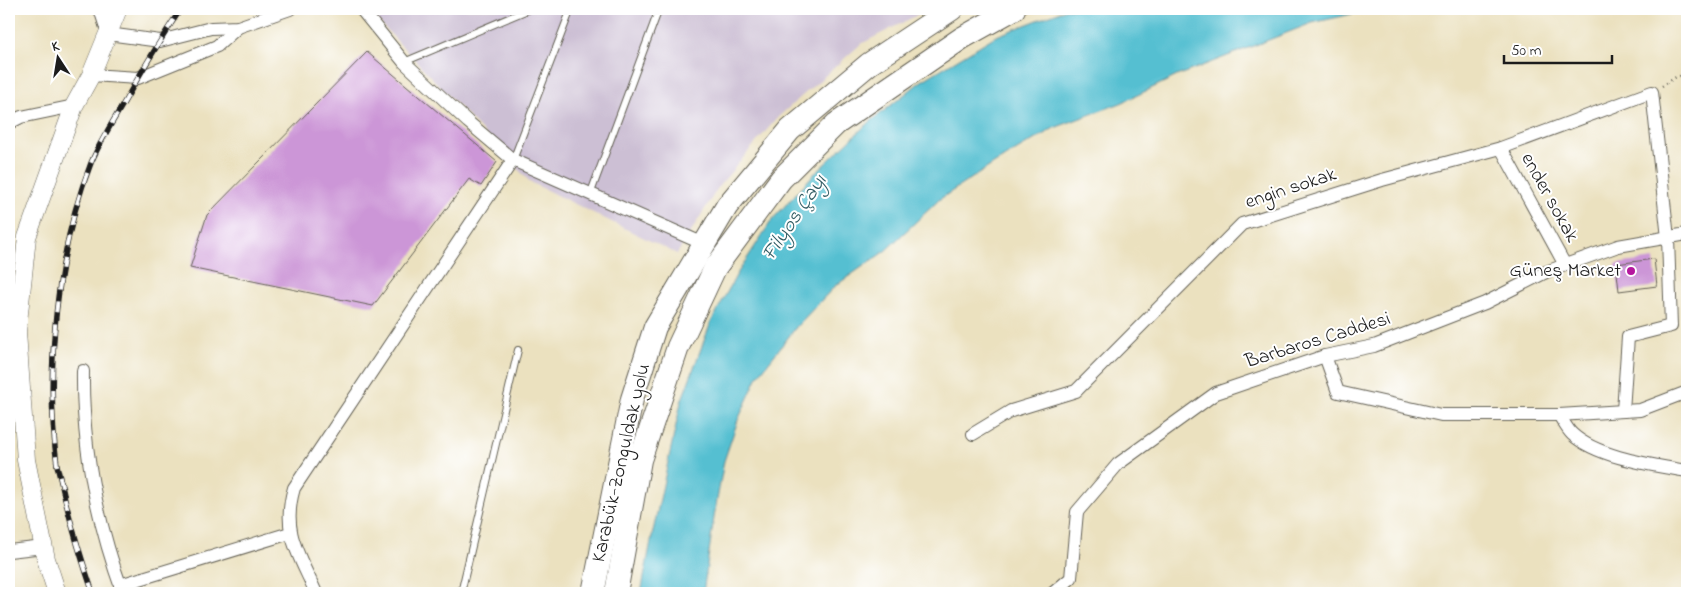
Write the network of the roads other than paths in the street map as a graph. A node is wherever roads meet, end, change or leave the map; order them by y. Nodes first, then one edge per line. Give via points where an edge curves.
1 (100, 9) edge
2 (118, 9) edge
3 (290, 9) edge
4 (361, 9) edge
5 (530, 9) edge
6 (571, 9) edge
7 (659, 9) edge
8 (952, 9) edge
9 (1014, 9) edge
10 (238, 27) junction
11 (108, 34) junction
12 (404, 62) junction
13 (91, 75) junction
14 (74, 106) junction
15 (9, 123) edge
16 (1501, 148) junction
17 (513, 160) junction
18 (590, 195) junction
19 (1687, 234) edge
20 (1668, 238) junction
21 (704, 244) junction
22 (1565, 265) junction
23 (13, 335) edge
24 (518, 350) dead end
25 (1325, 356) junction
26 (83, 371) dead end
27 (1687, 392) edge
28 (1623, 411) junction
29 (1559, 415) junction
30 (973, 434) dead end
31 (1687, 471) edge
32 (290, 533) junction
33 (44, 547) junction
34 (9, 551) edge
35 (121, 589) edge
36 (57, 593) edge
37 (316, 593) edge
38 (460, 593) edge
39 (593, 593) edge
40 (616, 593) edge
41 (1053, 593) edge

1 - 11 street
2 - 11 main road
3 - 10 street
4 - 12 street
5 - 12 lane
6 - 17 lane
7 - 18 lane
8 - 21 highway, Karabük-Zonguldak yolu via 869,64 790,130 727,206
9 - 40 highway, Karabük-Zonguldak yolu via 962,38 836,124 781,179 715,268 678,347 640,460
10 - 11 street via 211,28 160,41
10 - 13 street via 218,46 138,78
11 - 13 main road
12 - 17 street
13 - 14 main road
14 - 15 street via 20,117
14 - 23 main road via 27,237
16 - 20 street, engin sokak via 1652,92
16 - 22 street, ender sokak
16 - 30 street, engin sokak via 1382,180 1242,224 1076,391 1011,411
17 - 18 street
17 - 32 street via 294,488 290,503
18 - 21 street
19 - 20 street, Barbaros Caddesi
20 - 22 street, Barbaros Caddesi via 1618,246
20 - 28 street via 1671,326 1628,337
21 - 39 highway, Karabük-Zonguldak yolu via 655,327 634,390
22 - 25 street, Barbaros Caddesi via 1485,303 1374,346
23 - 33 main road via 26,460
24 - 38 lane
25 - 29 street via 1338,392 1441,415
25 - 41 street, Barbaros Caddesi via 1216,393 1118,464 1077,512 1071,578
26 - 35 street via 89,468
27 - 28 street via 1640,410
28 - 29 street
29 - 31 street via 1572,434 1598,450
32 - 35 street
32 - 37 street
33 - 34 street
33 - 36 main road

